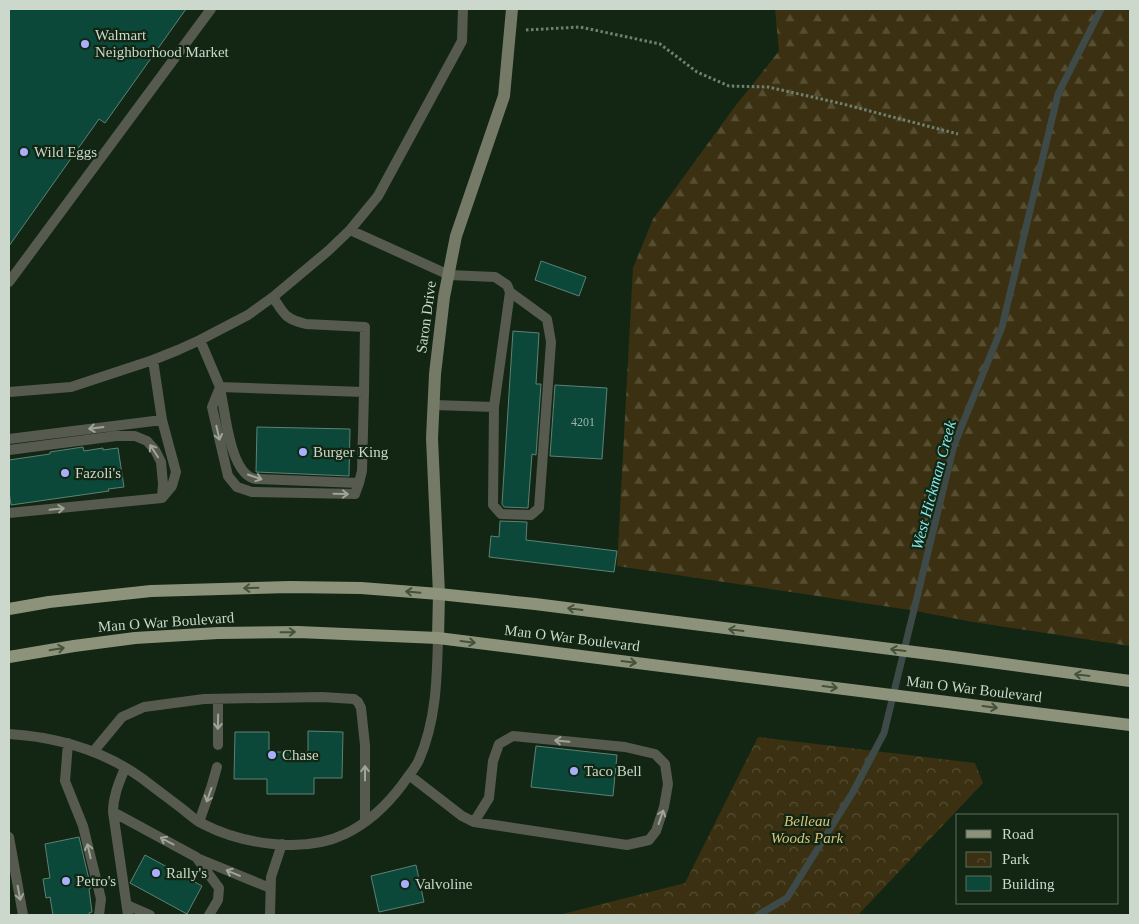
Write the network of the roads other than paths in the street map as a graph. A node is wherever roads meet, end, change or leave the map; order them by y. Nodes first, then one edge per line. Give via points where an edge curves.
1 (211, 9) edge
2 (463, 9) edge
3 (512, 9) edge
4 (350, 230) junction
5 (449, 275) junction
6 (9, 282) edge
7 (510, 292) junction
8 (273, 297) junction
9 (200, 340) junction
10 (153, 360) junction
11 (220, 387) junction
12 (9, 392) edge
13 (364, 392) junction
14 (434, 405) junction
15 (494, 407) junction
16 (162, 420) junction
17 (9, 439) edge
18 (9, 450) edge
19 (359, 482) junction
20 (162, 498) junction
21 (9, 514) edge
22 (439, 594) junction
23 (9, 609) edge
24 (438, 638) junction
25 (9, 657) edge
26 (1130, 681) edge
27 (218, 699) junction
28 (1130, 725) edge
29 (9, 734) edge
30 (68, 743) junction
31 (218, 745) dead end
32 (93, 752) junction
33 (217, 767) dead end
34 (125, 768) junction
35 (409, 775) junction
36 (113, 812) junction
37 (199, 822) junction
38 (365, 822) junction
39 (474, 822) junction
40 (9, 837) edge
41 (282, 844) junction
42 (196, 857) junction
43 (270, 888) junction
44 (127, 910) edge
45 (23, 915) edge
46 (98, 915) edge
47 (150, 915) edge
48 (209, 915) edge
49 (270, 915) edge

1 - 6 lane
2 - 4 lane via 462,41 378,196
3 - 5 street, Saron Drive via 504,96 456,236
4 - 5 lane
4 - 8 lane
5 - 7 lane via 495,277 507,285
5 - 14 street, Saron Drive via 435,374
7 - 15 lane
7 - 15 lane via 547,318 551,342 539,508 531,515 501,514 492,505
8 - 9 lane via 248,315
8 - 13 lane via 289,319 296,322 365,327
9 - 10 lane
9 - 11 lane
10 - 12 lane via 71,387
10 - 16 lane
11 - 13 lane
11 -> 19 lane via 236,460 250,477
11 -> 19 lane via 212,407 228,476 237,486 252,492 355,494
13 - 19 lane
14 - 15 lane
14 - 22 street, Saron Drive via 432,438
16 -> 17 lane
16 - 20 lane via 176,472 172,486
20 -> 18 lane via 161,462 155,450 135,436
21 -> 20 lane
22 -> 23 main road, Man O War Boulevard via 361,588 280,587 151,592
22 - 24 street, Saron Drive
26 -> 22 main road, Man O War Boulevard
25 -> 24 main road, Man O War Boulevard via 135,638 218,633 298,632
24 -> 28 main road, Man O War Boulevard
24 - 35 lane via 437,682 431,725 418,762
27 -> 31 lane
27 - 32 lane via 144,707 122,718
38 -> 27 lane via 365,745 358,702 322,697
29 - 30 lane
30 - 32 lane
46 -> 30 lane via 101,900 83,826 65,781
32 - 34 lane
33 -> 37 lane
34 - 36 lane via 116,789
34 - 37 lane
35 - 38 lane via 394,796
35 - 39 lane
42 -> 36 lane
36 - 44 lane
37 - 41 lane via 234,837
38 - 41 lane via 324,841
39 -> 39 lane via 627,845 649,840 656,831 664,807 668,784 665,764 654,754 625,747 513,736 500,744 493,761 489,798
40 -> 45 lane
41 - 43 lane
43 -> 42 lane
42 - 48 lane via 219,888 218,900
43 - 49 lane
44 - 47 lane

